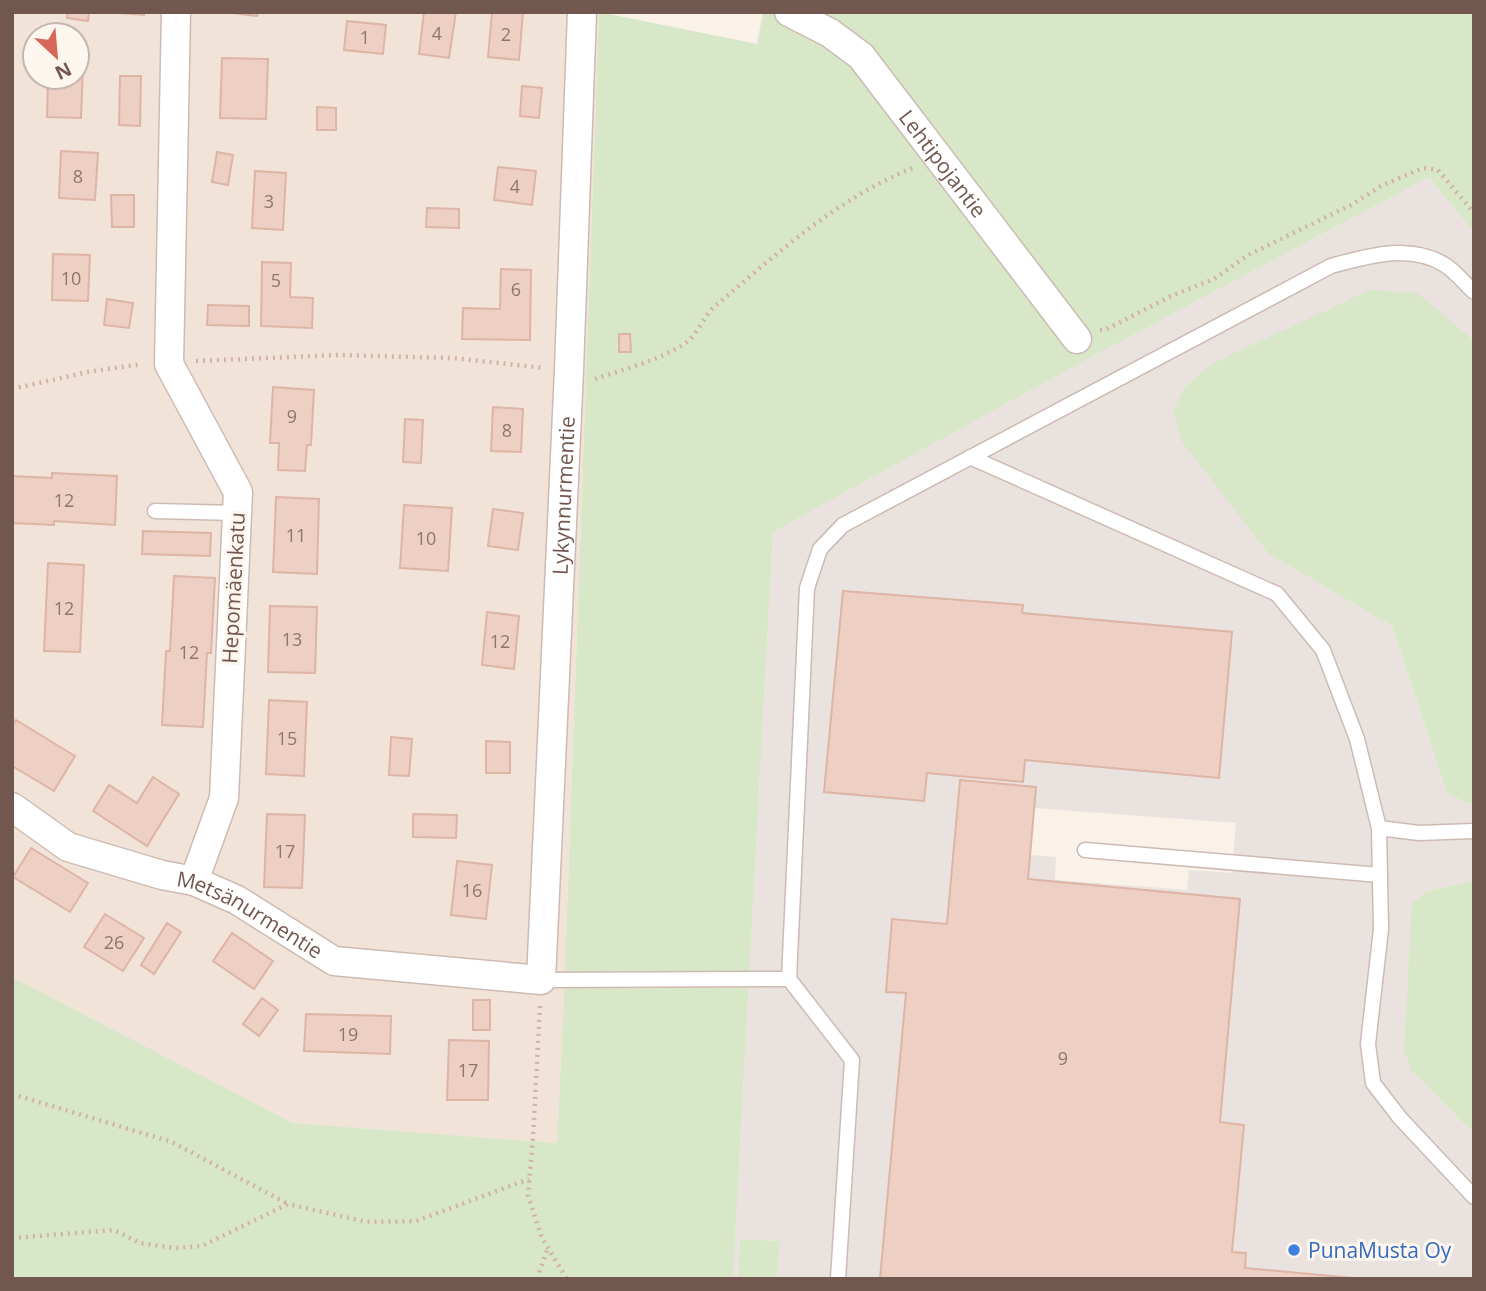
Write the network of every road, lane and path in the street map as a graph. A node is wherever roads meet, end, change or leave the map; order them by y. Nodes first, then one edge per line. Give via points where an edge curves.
1 (176, 12) edge
2 (582, 12) edge
3 (789, 12) edge
4 (938, 157) junction
5 (1474, 213) edge
6 (1474, 292) edge
7 (1073, 334) joint
8 (260, 358) dead end
9 (139, 364) dead end
10 (569, 379) junction
11 (12, 389) edge
12 (970, 457) junction
13 (155, 511) dead end
14 (237, 513) junction
15 (12, 807) edge
16 (1379, 828) junction
17 (1474, 831) edge
18 (1085, 850) dead end
19 (1380, 874) junction
20 (194, 881) junction
21 (789, 979) junction
22 (541, 980) junction
23 (12, 1094) edge
24 (529, 1179) junction
25 (1474, 1197) edge
26 (288, 1203) junction
27 (12, 1238) edge
28 (548, 1247) junction
29 (537, 1279) edge
30 (567, 1279) edge
31 (838, 1279) edge

1 - 14 street, Hepomäenkatu via 169,364 238,492
2 - 10 street, Lykynnurmentie
3 - 4 street, Lehtipojantie via 861,56
4 - 7 street, Lehtipojantie
4 - 10 path via 883,179 819,222 711,310 686,343 649,360
5 - 7 path via 1438,170 1423,168 1248,255 1214,279 1105,330
6 - 12 lane via 1446,265 1415,254 1376,254 1331,265
8 - 10 path via 440,358
9 - 11 path
10 - 22 street, Lykynnurmentie
12 - 16 lane via 1278,594 1323,650 1357,739
12 - 21 lane via 843,525 820,549 807,588
13 - 14 lane
14 - 20 street, Hepomäenkatu via 224,797
15 - 20 street, Metsänurmentie via 68,846
16 - 17 lane via 1419,833
16 - 19 lane
18 - 19 lane
19 - 25 lane via 1381,929 1368,1044 1373,1083
20 - 22 street, Metsänurmentie via 237,900 334,961
21 - 22 lane
21 - 31 lane via 852,1060
22 - 24 path
23 - 26 path via 172,1142
24 - 26 path via 416,1221 367,1222
24 - 28 path via 527,1196
26 - 27 path via 202,1246 140,1244 114,1230
28 - 29 path
28 - 30 path

